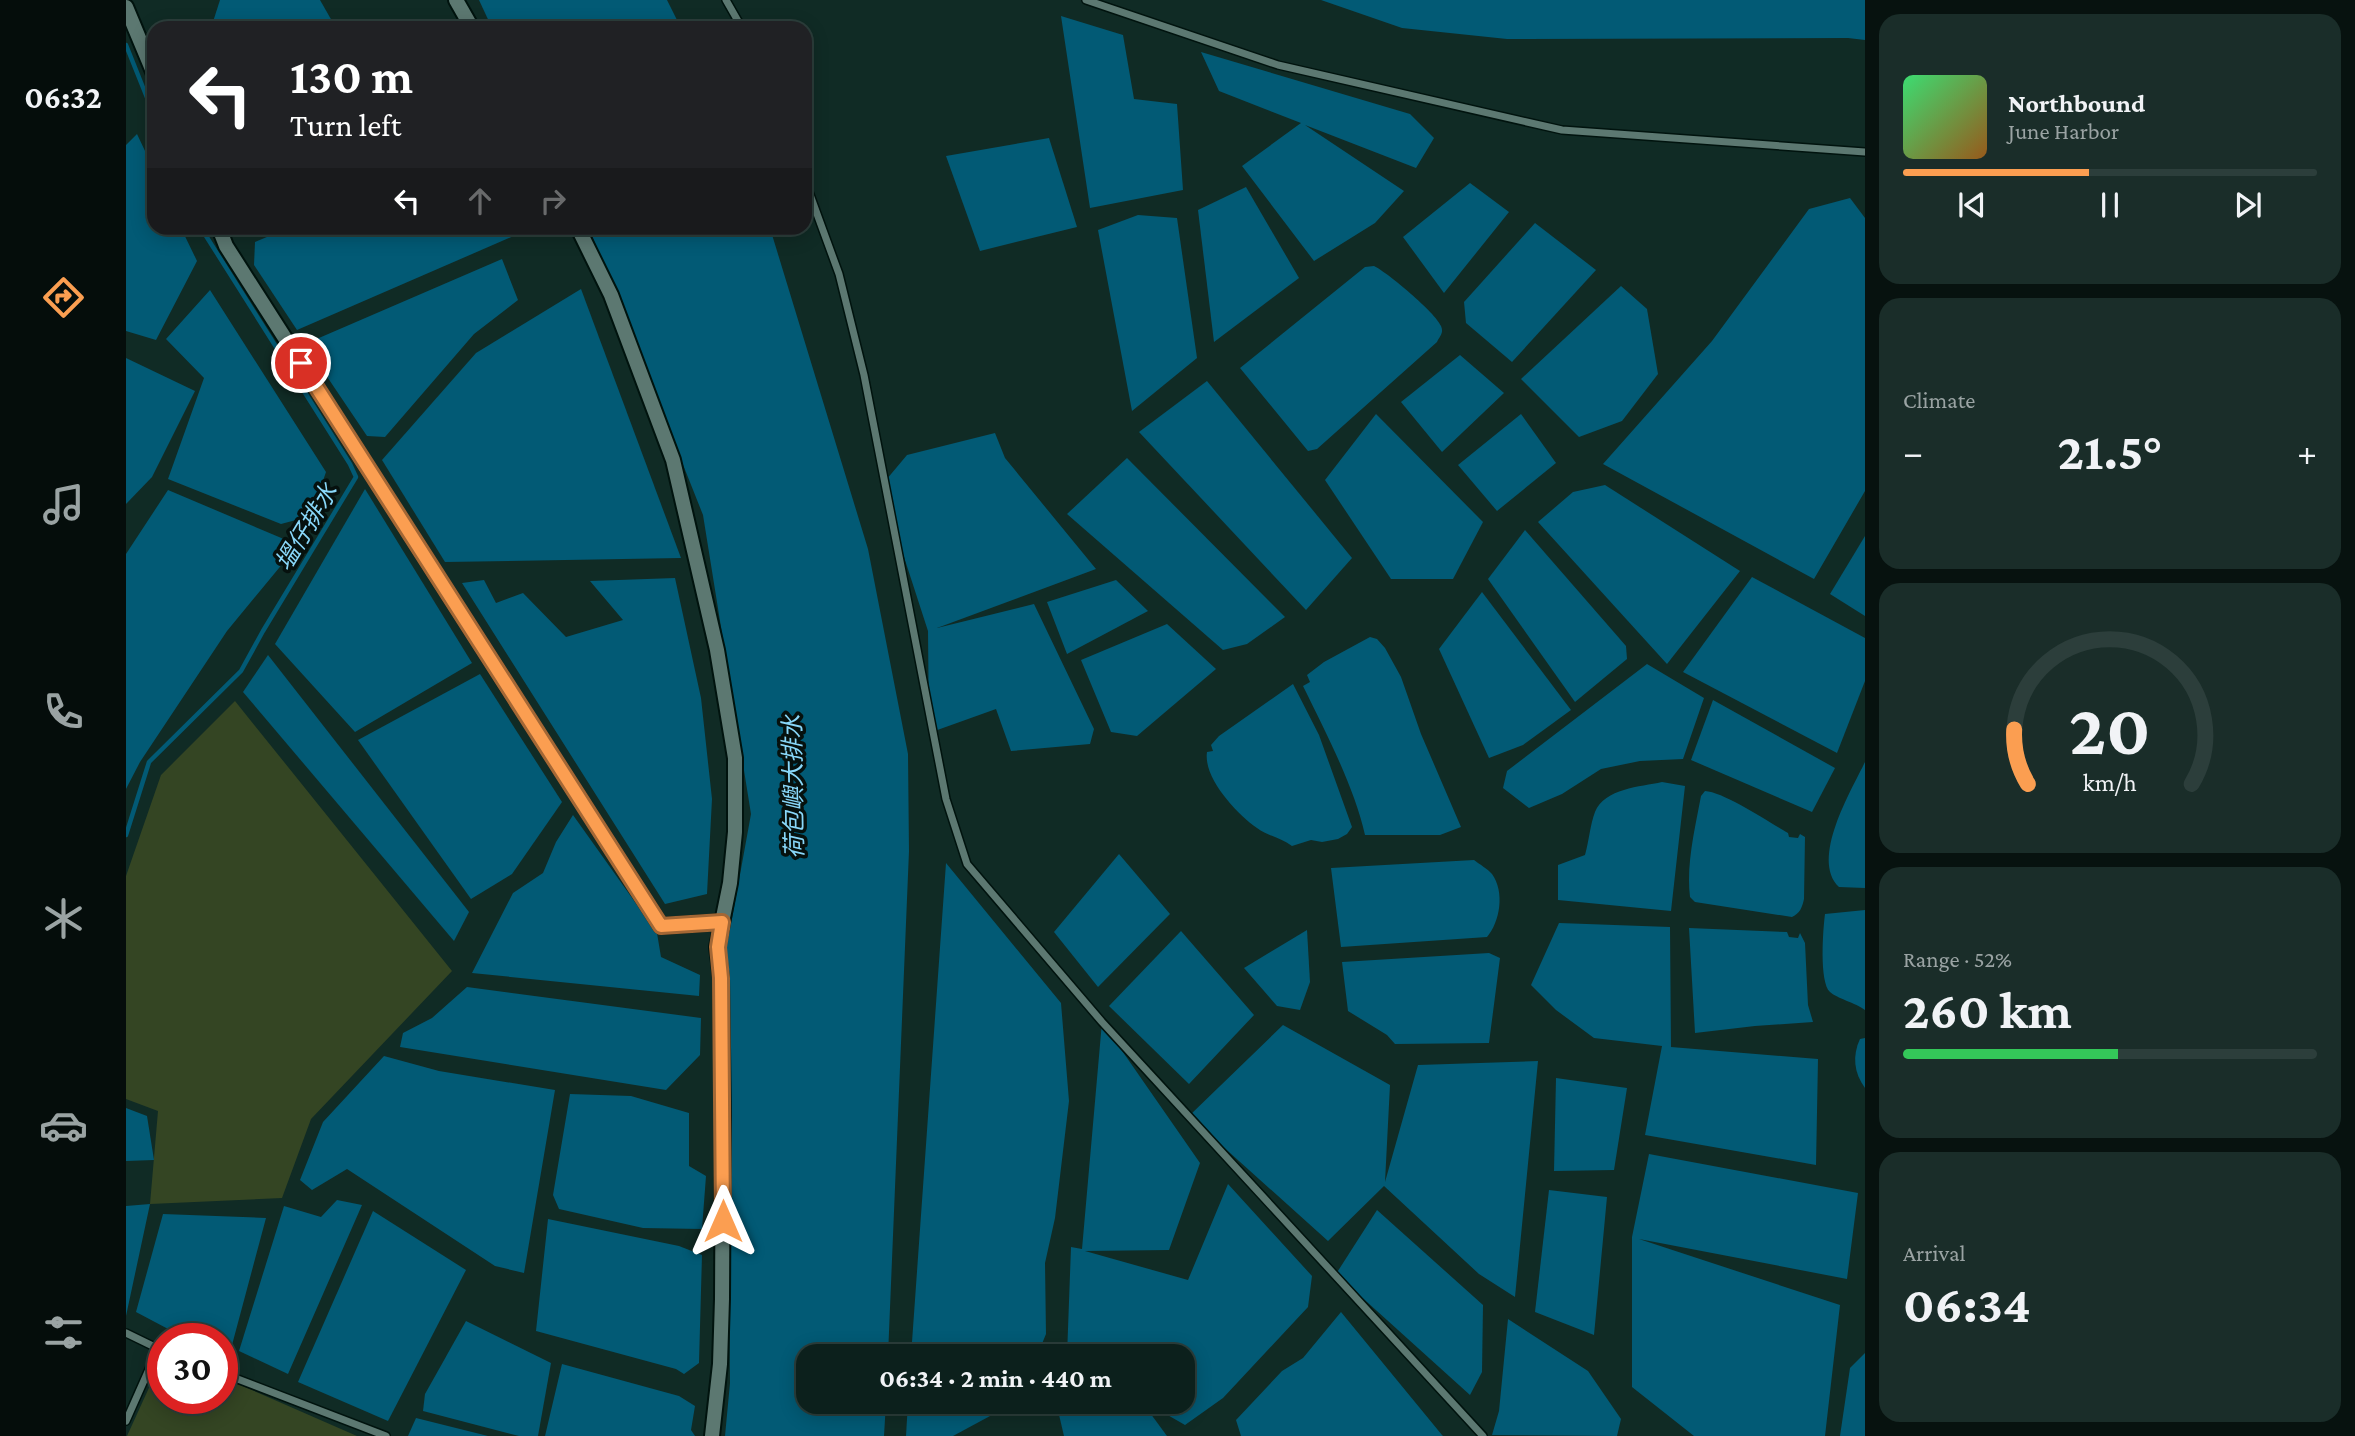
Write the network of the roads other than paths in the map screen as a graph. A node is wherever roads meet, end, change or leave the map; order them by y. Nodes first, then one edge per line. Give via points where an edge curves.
1 (456, 0) edge
2 (726, 0) edge
3 (1086, 0) edge
4 (126, 7) edge
5 (468, 21) edge
6 (738, 21) edge
7 (147, 57) edge
8 (1865, 152) edge
9 (812, 200) edge
10 (222, 235) edge
11 (581, 235) edge
12 (722, 922) junction
13 (126, 1334) edge
14 (147, 1344) edge
15 (147, 1377) edge
16 (238, 1379) edge
17 (126, 1421) edge
18 (386, 1436) edge
19 (712, 1436) edge
20 (1483, 1436) edge

1 - 5 street
2 - 6 lane
3 - 8 lane via 1278,65 1562,130
4 - 7 street
9 - 20 lane via 839,274 864,375 946,799 967,864 1102,1022
10 - 12 street via 661,926
11 - 12 street via 611,295 673,460 718,650 737,800
12 - 19 street via 718,947 722,1299
13 - 14 lane
15 - 17 lane
16 - 18 lane

